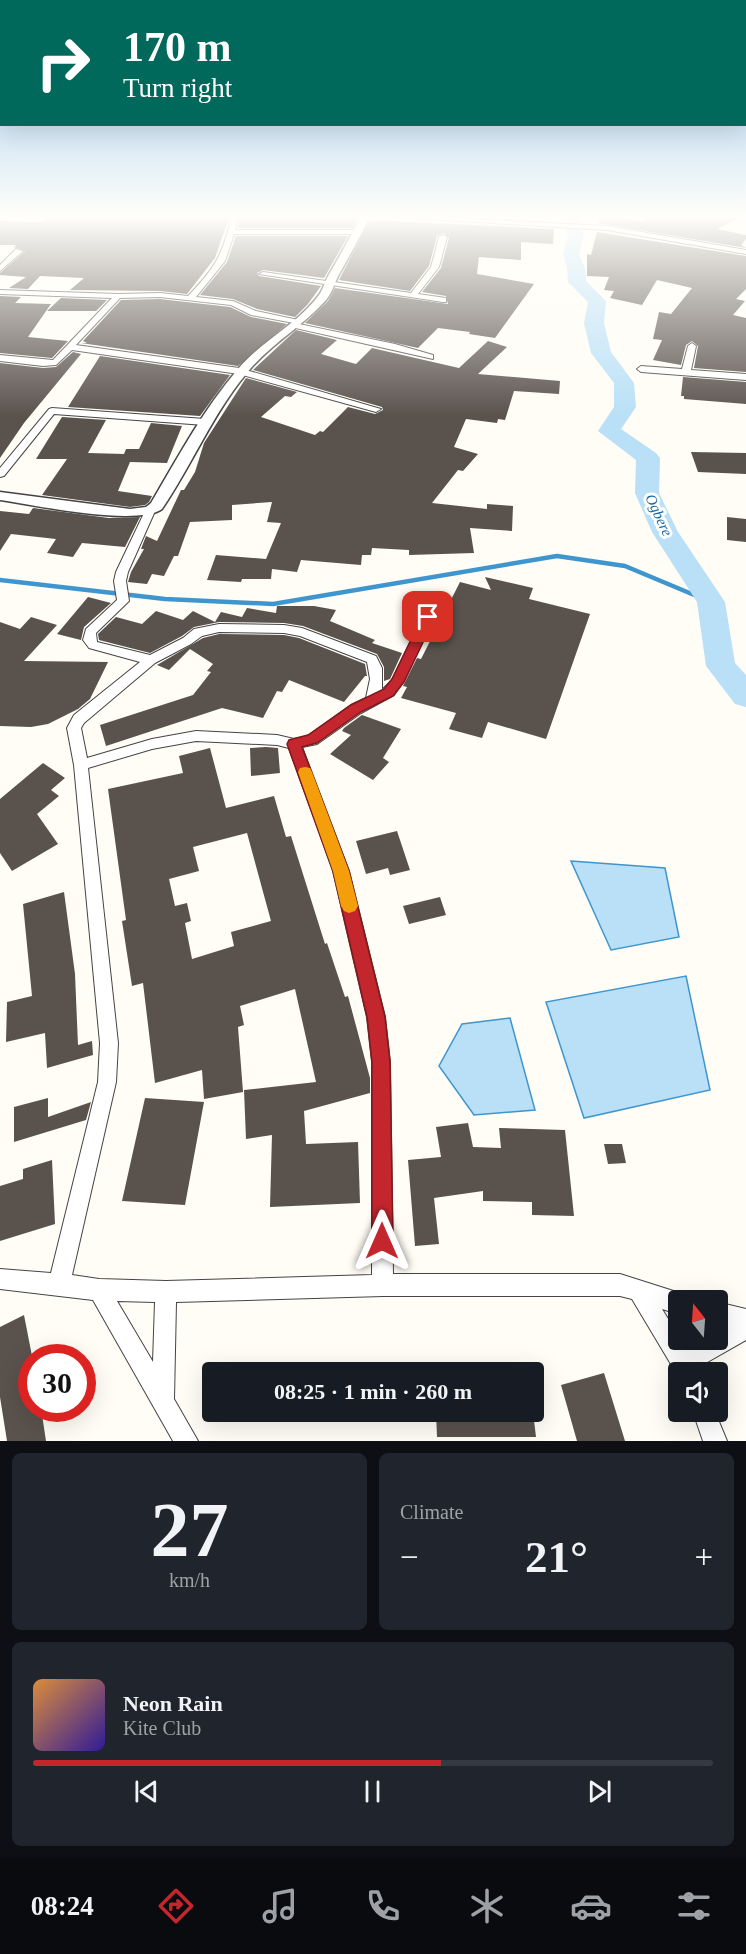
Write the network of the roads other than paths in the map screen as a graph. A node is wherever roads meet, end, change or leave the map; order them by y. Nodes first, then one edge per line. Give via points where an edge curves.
1 (204, 282) edge
2 (325, 282) edge
3 (423, 282) edge
4 (331, 283) junction
5 (0, 292) edge
6 (413, 295) junction
7 (118, 296) junction
8 (190, 298) junction
9 (443, 300) dead end
10 (296, 323) junction
11 (692, 346) dead end
12 (72, 347) junction
13 (430, 357) dead end
14 (0, 358) edge
15 (641, 369) dead end
16 (241, 372) junction
17 (686, 372) junction
18 (746, 377) edge
19 (376, 409) dead end
20 (206, 422) junction
21 (0, 474) edge
22 (0, 496) edge
23 (150, 511) junction
24 (428, 617) dead end
25 (151, 660) junction
26 (372, 700) junction
27 (294, 744) junction
28 (81, 765) junction
29 (0, 1279) edge
30 (59, 1284) junction
31 (383, 1285) junction
32 (99, 1290) junction
33 (166, 1292) junction
34 (640, 1293) junction
35 (668, 1300) edge
36 (728, 1316) edge
37 (746, 1320) edge
38 (746, 1328) edge
39 (682, 1362) edge
40 (695, 1362) edge
41 (163, 1401) junction
42 (708, 1422) edge
43 (186, 1441) edge
44 (715, 1441) edge

1 - 8 street
2 - 4 street
3 - 6 street
4 - 6 street
4 - 10 street via 319,302
5 - 7 street
6 - 9 street
7 - 8 street
7 - 12 street
8 - 10 street via 233,303 254,313
10 - 13 street
10 - 16 street
11 - 17 street
12 - 14 street via 50,363
12 - 16 street
15 - 17 street
16 - 19 street
16 - 20 street
17 - 18 street
20 - 21 street via 52,411
20 - 23 street via 157,506
22 - 23 street via 130,513
23 - 25 street via 120,581 123,601 90,632 88,640 93,645
24 - 26 street via 397,682 389,692
25 - 26 street via 198,632 219,628 302,632 372,659 376,690
25 - 28 street via 79,719 74,737
26 - 27 street via 312,740
27 - 28 street via 196,736 152,744
27 - 31 street via 341,871 376,1017 381,1062
28 - 30 street via 109,1043 107,1082
29 - 30 street
30 - 32 street
31 - 33 street
31 - 34 street via 620,1285
32 - 33 street
32 - 41 street
33 - 41 street
34 - 35 street
34 - 39 street
36 - 37 street
38 - 40 street
41 - 43 street
42 - 44 street

